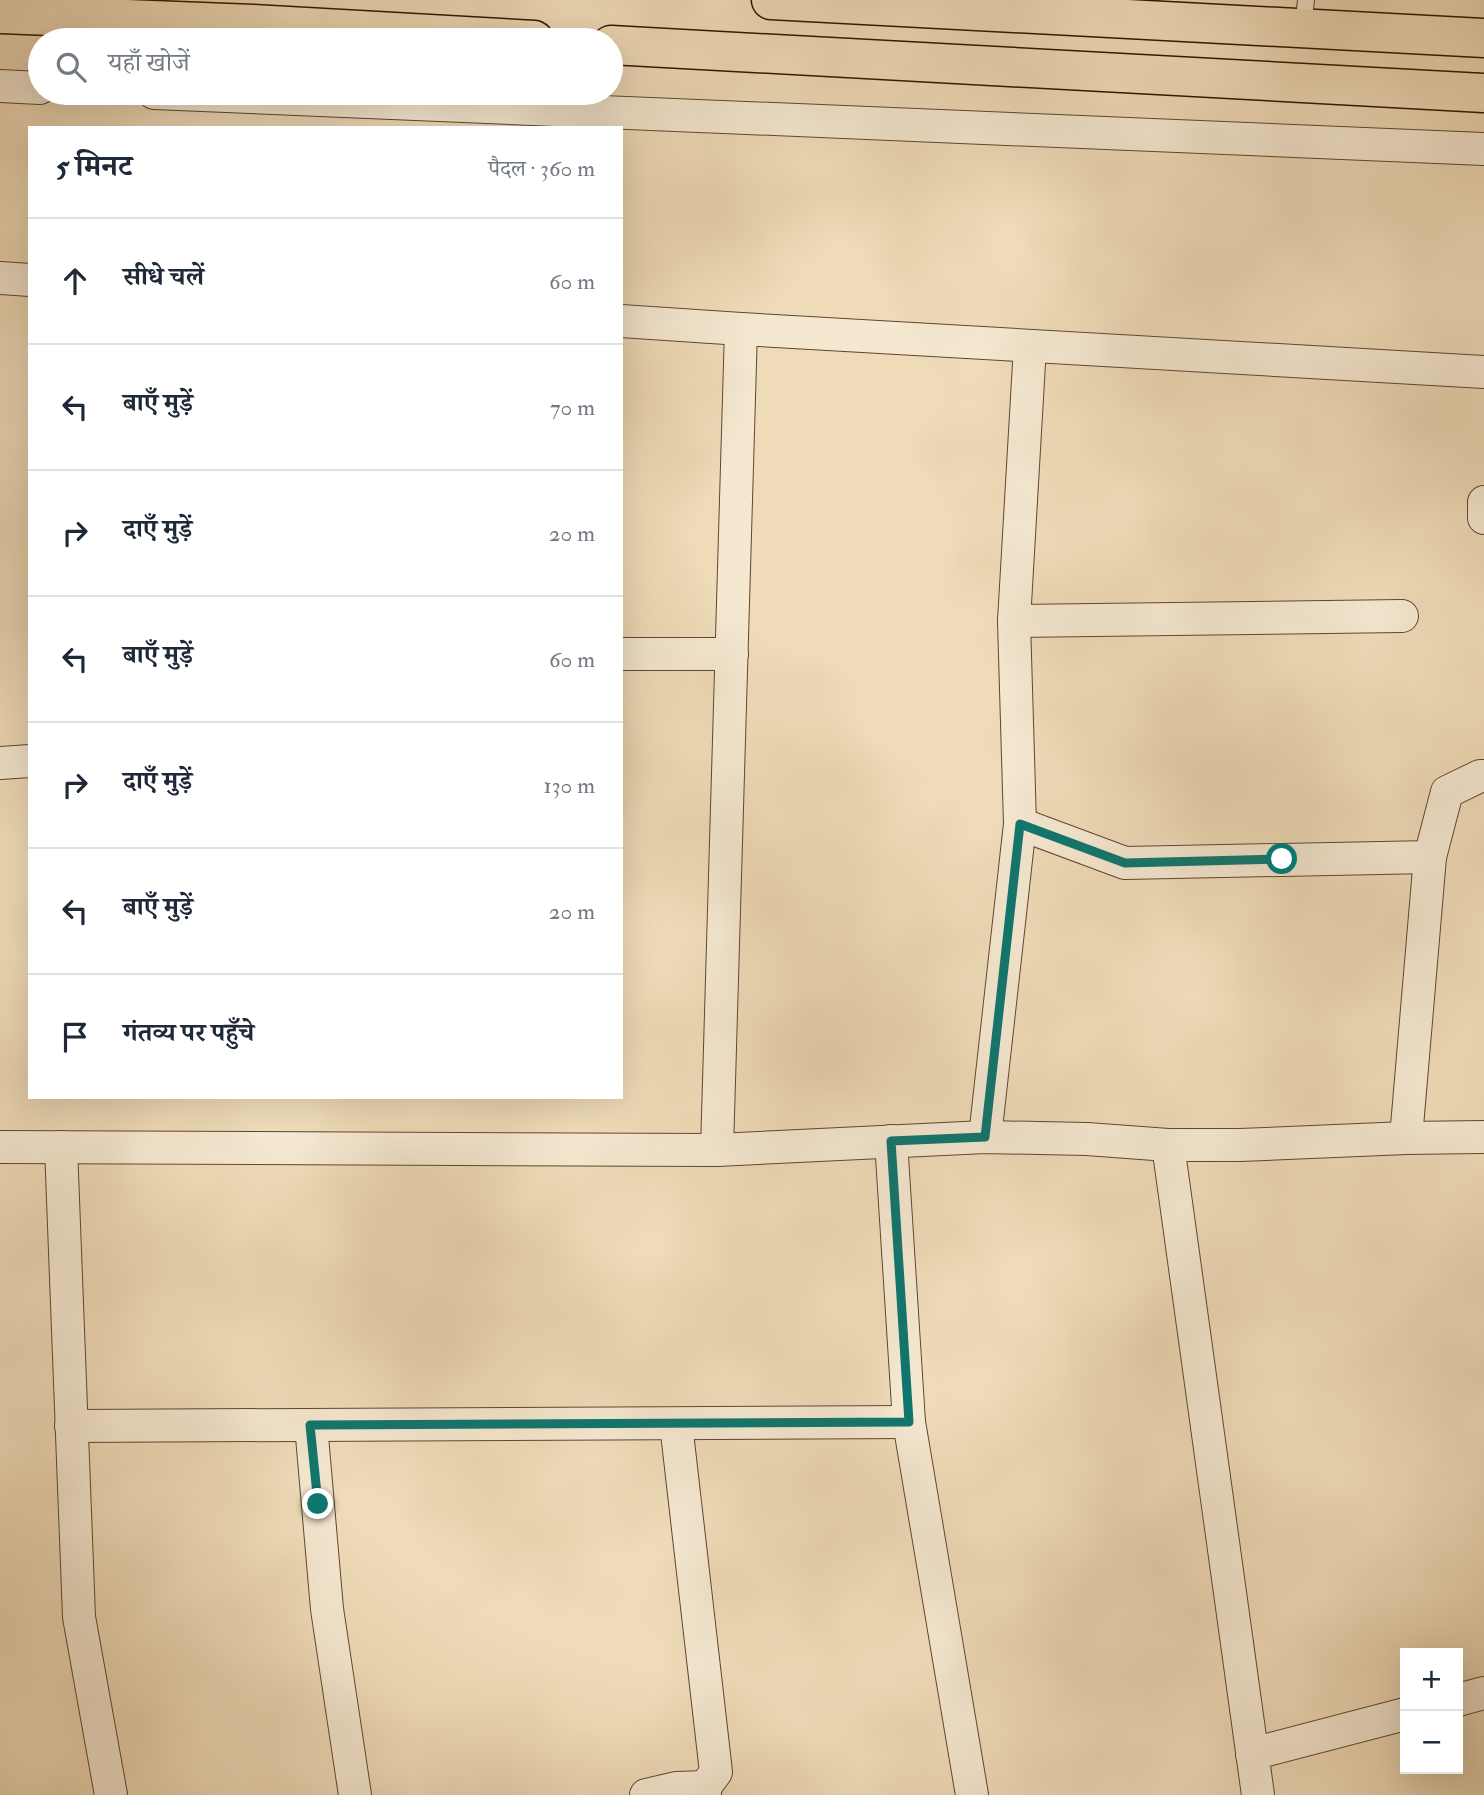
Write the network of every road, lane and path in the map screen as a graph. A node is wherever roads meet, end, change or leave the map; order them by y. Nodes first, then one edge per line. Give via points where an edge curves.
1 (771, 0) edge
2 (0, 14) edge
3 (1305, 14) edge
4 (253, 22) edge
5 (347, 28) edge
6 (1484, 38) edge
7 (623, 46) edge
8 (0, 86) edge
9 (28, 87) edge
10 (1484, 93) edge
11 (479, 105) edge
12 (1484, 149) edge
13 (0, 278) edge
14 (28, 280) edge
15 (623, 321) edge
16 (741, 329) junction
17 (1030, 346) junction
18 (1484, 372) edge
19 (1484, 502) edge
20 (1484, 518) edge
21 (1402, 616) dead end
22 (1014, 621) junction
23 (623, 654) edge
24 (732, 654) junction
25 (28, 761) edge
26 (0, 764) edge
27 (1484, 776) edge
28 (1020, 824) junction
29 (1430, 857) junction
30 (985, 1137) junction
31 (1484, 1137) edge
32 (1406, 1138) junction
33 (891, 1141) junction
34 (1168, 1145) junction
35 (0, 1147) edge
36 (61, 1147) junction
37 (717, 1150) junction
38 (909, 1422) junction
39 (676, 1424) junction
40 (310, 1425) junction
41 (71, 1426) junction
42 (1484, 1693) edge
43 (1463, 1699) edge
44 (1400, 1715) edge
45 (1252, 1754) junction
46 (705, 1791) edge
47 (111, 1795) edge
48 (355, 1795) edge
49 (646, 1795) edge
50 (972, 1795) edge
51 (1258, 1795) edge

1 - 3 main road
2 - 4 main road
3 - 6 main road
4 - 5 main road
7 - 10 main road
8 - 9 street
11 - 12 street
13 - 14 street
15 - 16 street
16 - 17 street
16 - 24 street
17 - 18 street
17 - 22 street
19 - 20 street
21 - 22 street
22 - 28 street
23 - 24 street
24 - 37 street
25 - 26 street
27 - 29 street via 1447,792
28 - 29 street via 1125,863
28 - 30 street
29 - 32 street
30 - 33 street
30 - 34 street
31 - 32 street
32 - 34 street
33 - 37 street
33 - 38 street
34 - 45 street
35 - 36 street
36 - 37 street
36 - 41 street
38 - 39 street
38 - 50 street
39 - 40 street
39 - 46 street via 716,1773
40 - 41 street
40 - 48 street via 327,1609
41 - 47 street via 79,1617
42 - 43 street
44 - 45 street
45 - 51 street
46 - 49 street via 676,1788

